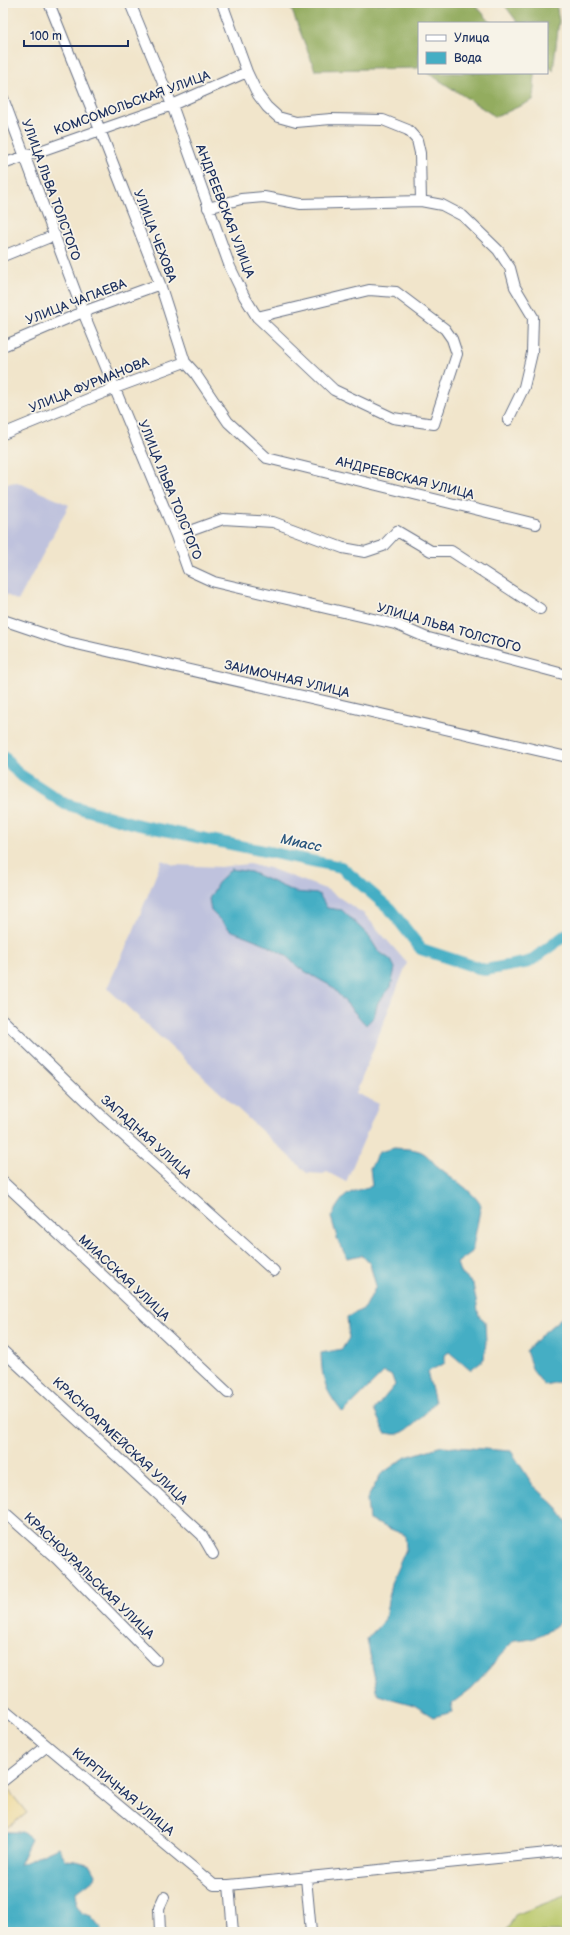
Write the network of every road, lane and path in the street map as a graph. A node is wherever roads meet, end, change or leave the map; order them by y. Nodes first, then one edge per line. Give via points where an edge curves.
1 (49, 3) edge
2 (130, 3) edge
3 (222, 3) edge
4 (247, 72) junction
5 (3, 98) edge
6 (172, 104) junction
7 (100, 130) junction
8 (26, 155) junction
9 (3, 164) edge
10 (421, 201) junction
11 (208, 208) junction
12 (55, 235) junction
13 (3, 256) edge
14 (160, 284) junction
15 (83, 312) junction
16 (257, 317) junction
17 (3, 346) edge
18 (185, 362) junction
19 (115, 388) junction
20 (508, 420) dead end
21 (3, 434) edge
22 (267, 458) joint
23 (536, 524) dead end
24 (176, 536) junction
25 (540, 609) dead end
26 (3, 620) edge
27 (567, 675) edge
28 (567, 757) edge
29 (3, 1020) edge
30 (3, 1182) edge
31 (274, 1271) dead end
32 (3, 1351) edge
33 (228, 1393) dead end
34 (3, 1511) edge
35 (213, 1554) dead end
36 (156, 1660) dead end
37 (3, 1709) edge
38 (47, 1746) junction
39 (3, 1781) edge
40 (567, 1851) edge
41 (306, 1878) junction
42 (229, 1885) junction
43 (164, 1897) dead end
44 (160, 1932) edge
45 (233, 1932) edge
46 (311, 1932) edge

1 - 7 street, УЛИЦА ЧЕХОВА
2 - 6 street, АНДРЕЕВСКАЯ УЛИЦА
3 - 4 street
4 - 6 street, КОМСОМОЛЬСКАЯ УЛИЦА
4 - 10 street via 258,96 278,117 296,122 331,119 383,120 408,130 419,146
5 - 8 street, УЛИЦА ЛЬВА ТОЛСТОГО
6 - 7 street, КОМСОМОЛЬСКАЯ УЛИЦА
6 - 11 street, АНДРЕЕВСКАЯ УЛИЦА
7 - 8 street, КОМСОМОЛЬСКАЯ УЛИЦА
7 - 14 street, УЛИЦА ЧЕХОВА
8 - 9 street, КОМСОМОЛЬСКАЯ УЛИЦА
8 - 12 street, УЛИЦА ЛЬВА ТОЛСТОГО
10 - 11 street via 301,204 264,197 241,199
10 - 20 street via 442,205 463,216 498,250 510,268 515,287 533,317 532,353 524,387
11 - 16 street, АНДРЕЕВСКАЯ УЛИЦА via 230,267
12 - 13 street
12 - 15 street, УЛИЦА ЛЬВА ТОЛСТОГО
14 - 15 street, УЛИЦА ЧАПАЕВА
14 - 18 street, УЛИЦА ЧЕХОВА
15 - 17 street, УЛИЦА ЧАПАЕВА
15 - 19 street, УЛИЦА ЛЬВА ТОЛСТОГО
16 - 16 street, АНДРЕЕВСКАЯ УЛИЦА via 334,390 393,418 434,424 456,354 452,338 445,329 396,292 369,290
18 - 19 street, УЛИЦА ФУРМАНОВА
18 - 22 street, УЛИЦА ЧЕХОВА via 228,422
19 - 21 street, УЛИЦА ФУРМАНОВА
19 - 24 street, УЛИЦА ЛЬВА ТОЛСТОГО
22 - 23 street, АНДРЕЕВСКАЯ УЛИЦА
24 - 25 street via 223,519 274,522 343,548 365,552 383,546 397,531 431,551 451,551
24 - 27 street, УЛИЦА ЛЬВА ТОЛСТОГО via 188,570 214,582 395,624 425,637
26 - 28 street, ЗАИМОЧНАЯ УЛИЦА via 68,642
29 - 31 street, ЗАПАДНАЯ УЛИЦА via 102,1116
30 - 33 street, МИАССКАЯ УЛИЦА
32 - 35 street, КРАСНОАРМЕЙСКАЯ УЛИЦА via 202,1535
34 - 36 street, КРАСНОУРАЛЬСКАЯ УЛИЦА via 57,1559
37 - 38 street, КИРПИЧНАЯ УЛИЦА
38 - 39 street
38 - 42 street, КИРПИЧНАЯ УЛИЦА via 214,1885
40 - 41 street, КИРПИЧНАЯ УЛИЦА
41 - 42 street, КИРПИЧНАЯ УЛИЦА
41 - 46 street
42 - 45 street
43 - 44 street via 159,1908

